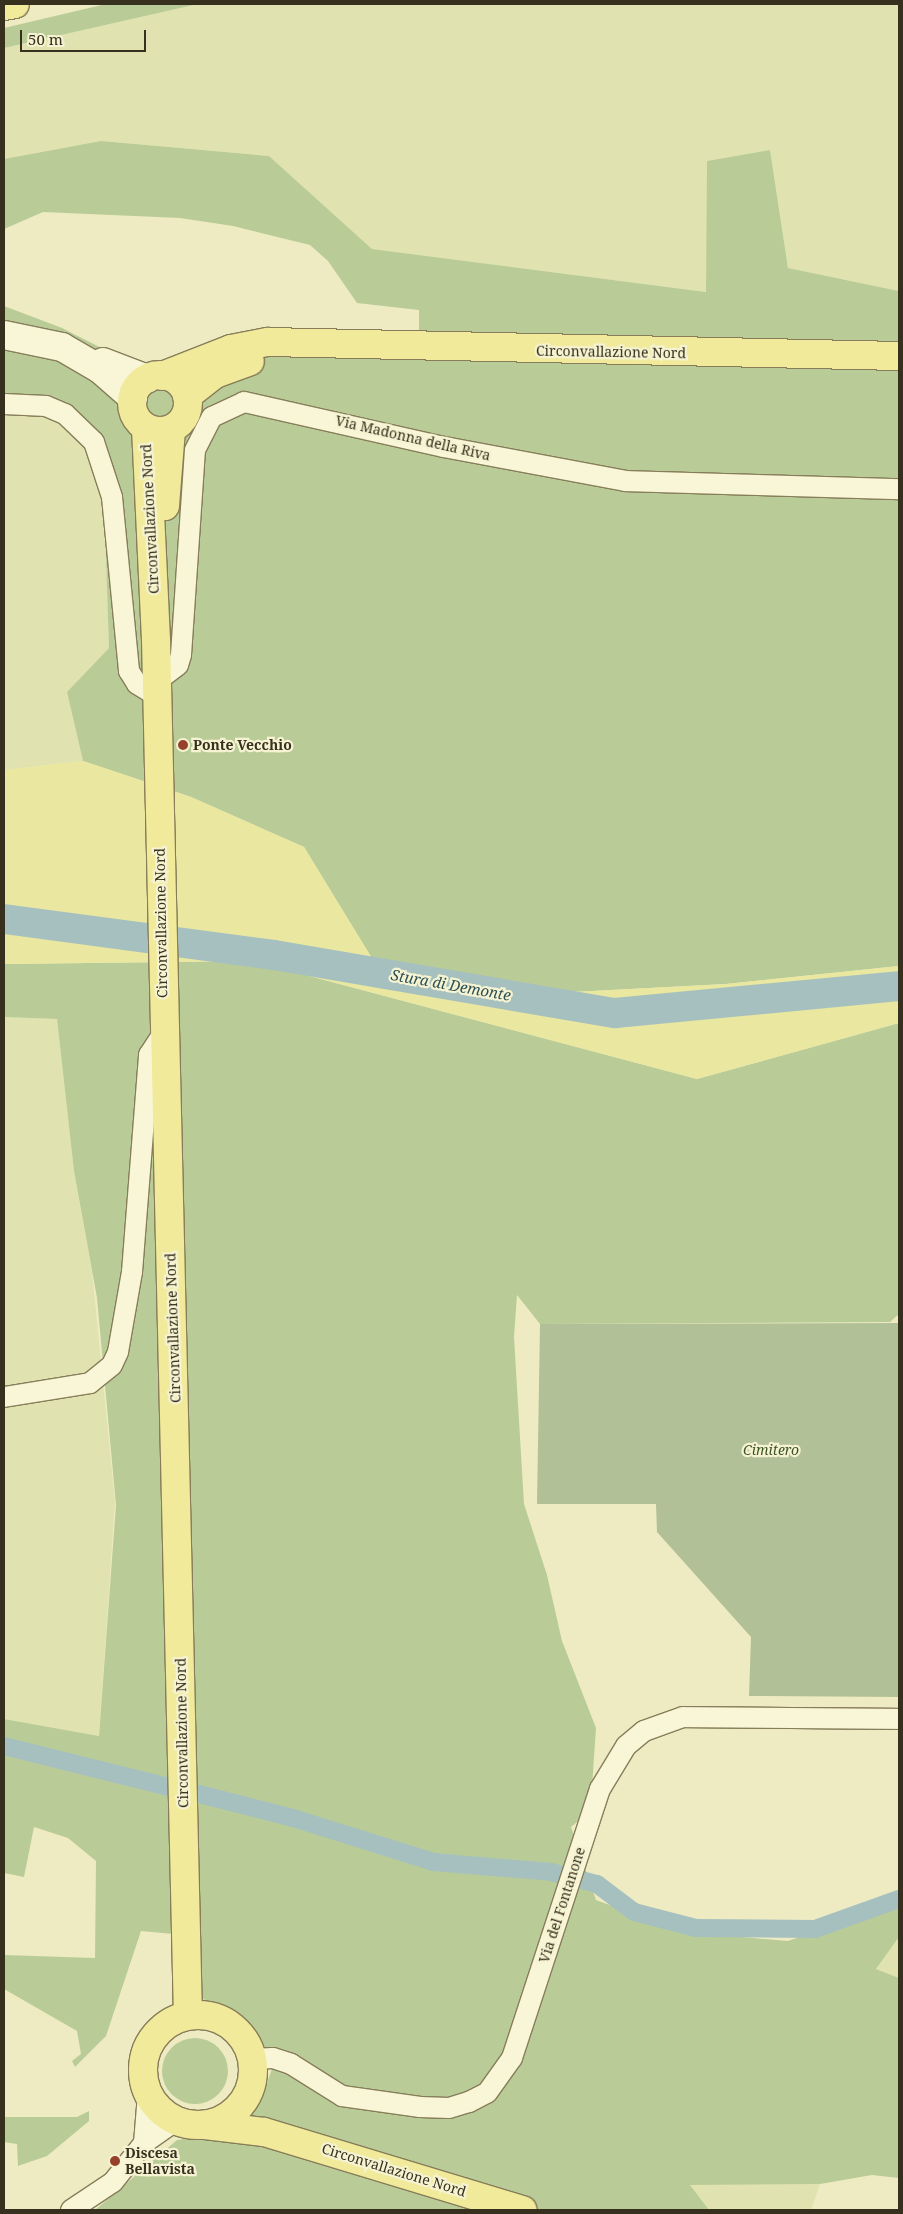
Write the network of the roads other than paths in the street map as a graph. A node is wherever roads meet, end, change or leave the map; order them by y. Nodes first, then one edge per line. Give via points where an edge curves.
1 (15, 4) edge
2 (4, 6) edge
3 (4, 335) edge
4 (324, 346) junction
5 (899, 356) edge
6 (195, 361) junction
7 (147, 384) junction
8 (190, 393) junction
9 (4, 404) edge
10 (159, 428) junction
11 (899, 489) edge
12 (157, 689) junction
13 (164, 1032) junction
14 (4, 1397) edge
15 (899, 1720) edge
16 (188, 2016) junction
17 (252, 2071) junction
18 (148, 2094) junction
19 (176, 2121) junction
20 (204, 2125) junction
21 (264, 2132) junction
22 (144, 2143) junction
23 (71, 2210) edge
24 (523, 2210) edge

1 - 2 main road
3 - 7 main road via 73,347
4 - 5 main road, Circonvallazione Nord
4 - 6 main road, Circonvallazione Nord via 268,342
4 - 8 main road, Circonvallazione Nord via 236,364
6 - 7 main road, Circonvallazione Nord
6 - 8 street
7 - 8 main road via 178,382
7 - 10 main road via 135,415
8 - 10 main road via 187,412
9 - 12 street via 46,406 65,414 94,442 112,497 129,671 137,684
10 - 12 main road, Circonvallazione Nord
11 - 12 street, Via Madonna della Riva via 625,481 444,447 244,402 212,417 195,450 181,654 170,675
12 - 13 main road, Circonvallazione Nord
13 - 14 street via 148,1055 132,1272 118,1352 112,1365 90,1383
13 - 16 main road, Circonvallazione Nord
15 - 17 street, Via del Fontanone via 683,1717 663,1722 626,1746 611,1766 512,2058 487,2092 469,2102 429,2107 342,2096 292,2064 273,2058
16 - 17 main road via 221,2020 246,2043
16 - 18 main road via 172,2022 149,2045 143,2078
17 - 20 main road via 234,2112
17 - 21 main road via 247,2106 250,2118
18 - 19 main road
18 - 22 street
19 - 20 main road
19 - 22 street
20 - 21 main road, Circonvallazione Nord
21 - 24 main road, Circonvallazione Nord
22 - 23 street via 112,2182

